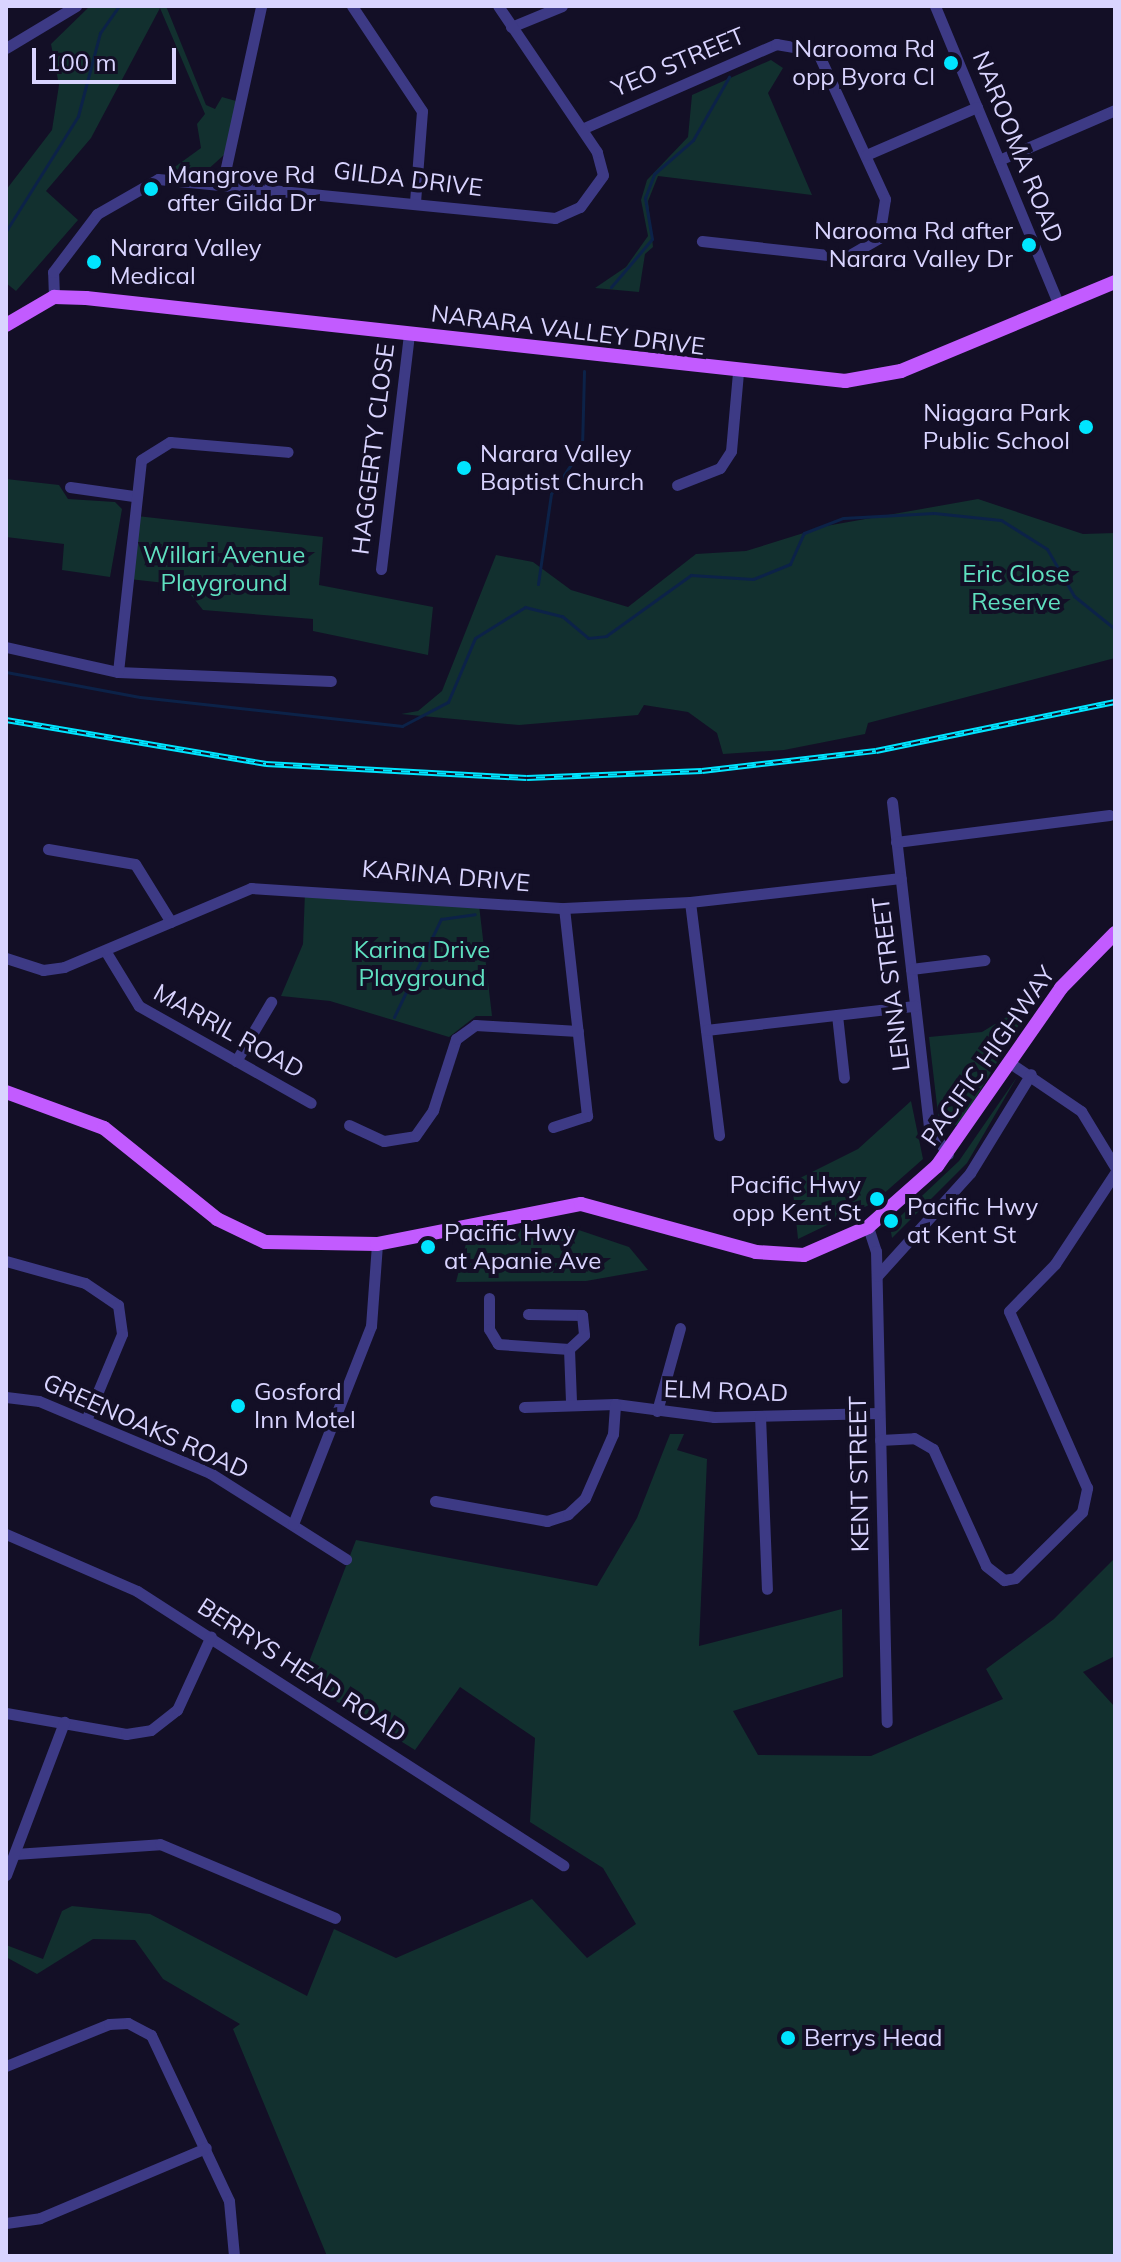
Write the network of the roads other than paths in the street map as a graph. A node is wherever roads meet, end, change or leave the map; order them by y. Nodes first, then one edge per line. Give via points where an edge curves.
1 (76, 6) edge
2 (261, 6) edge
3 (352, 6) edge
4 (498, 6) edge
5 (562, 6) edge
6 (937, 7) edge
7 (511, 27) junction
8 (6, 48) edge
9 (977, 107) junction
10 (1115, 110) edge
11 (584, 128) junction
12 (866, 155) junction
13 (999, 160) junction
14 (223, 181) junction
15 (415, 201) junction
16 (702, 241) dead end
17 (1115, 282) edge
18 (54, 297) junction
19 (1059, 306) junction
20 (6, 325) edge
21 (409, 334) junction
22 (738, 372) junction
23 (288, 452) dead end
24 (677, 485) dead end
25 (70, 487) dead end
26 (133, 496) junction
27 (381, 569) dead end
28 (6, 647) edge
29 (118, 672) junction
30 (331, 681) dead end
31 (892, 802) dead end
32 (1109, 815) dead end
33 (896, 842) junction
34 (48, 849) dead end
35 (901, 878) junction
36 (690, 902) junction
37 (564, 908) junction
38 (171, 922) junction
39 (1115, 933) edge
40 (106, 952) junction
41 (6, 958) edge
42 (984, 960) dead end
43 (911, 969) junction
44 (271, 1002) dead end
45 (915, 1006) junction
46 (837, 1015) junction
47 (706, 1030) junction
48 (578, 1031) junction
49 (236, 1061) junction
50 (1010, 1063) junction
51 (1031, 1074) junction
52 (844, 1078) dead end
53 (6, 1092) edge
54 (311, 1103) dead end
55 (349, 1125) dead end
56 (553, 1127) dead end
57 (719, 1135) dead end
58 (948, 1154) junction
59 (1115, 1167) edge
60 (1115, 1173) edge
61 (868, 1227) junction
62 (377, 1244) junction
63 (6, 1261) edge
64 (877, 1276) junction
65 (489, 1298) dead end
66 (528, 1314) dead end
67 (680, 1328) dead end
68 (569, 1349) junction
69 (6, 1397) edge
70 (571, 1401) junction
71 (615, 1404) junction
72 (524, 1407) dead end
73 (657, 1411) junction
74 (879, 1413) junction
75 (760, 1416) junction
76 (86, 1420) junction
77 (880, 1440) junction
78 (435, 1501) dead end
79 (293, 1524) junction
80 (6, 1534) edge
81 (346, 1559) dead end
82 (767, 1589) dead end
83 (211, 1636) junction
84 (6, 1713) edge
85 (64, 1722) junction
86 (887, 1722) dead end
87 (15, 1854) junction
88 (563, 1865) dead end
89 (6, 1875) edge
90 (335, 1918) dead end
91 (6, 2066) edge
92 (206, 2148) junction
93 (6, 2223) edge
94 (234, 2256) edge

1 - 8 street
2 - 14 street
3 - 15 street via 422,111
4 - 7 street, GILDA DRIVE
5 - 7 street
6 - 9 street, NAROOMA ROAD
7 - 11 street, GILDA DRIVE
9 - 12 street
9 - 13 street, NAROOMA ROAD
10 - 13 street
11 - 12 street, YEO STREET via 776,44 796,43 823,58
11 - 15 street, GILDA DRIVE via 603,175 594,195 558,217
12 - 16 street, YEO STREET via 887,211 879,238 863,252 832,256
13 - 19 street, NAROOMA ROAD
14 - 15 street, GILDA DRIVE
14 - 18 street, GILDA DRIVE via 158,179 117,198 57,265
17 - 19 main road, NARARA VALLEY DRIVE
18 - 20 main road
18 - 21 main road, NARARA VALLEY DRIVE
19 - 22 main road, NARARA VALLEY DRIVE via 881,376 822,380
21 - 22 main road, NARARA VALLEY DRIVE
21 - 27 street, HAGGERTY CLOSE
22 - 24 street via 731,451 720,468
23 - 26 street via 170,442 141,460
25 - 26 street
26 - 29 street
28 - 29 street
29 - 30 street
31 - 33 street, LENNA STREET
32 - 33 street
33 - 35 street, LENNA STREET
34 - 38 street via 135,864
35 - 36 street, KARINA DRIVE
35 - 43 street, LENNA STREET
36 - 37 street, KARINA DRIVE
36 - 47 street
37 - 38 street, KARINA DRIVE via 278,886 251,888
37 - 48 street
38 - 40 street, KARINA DRIVE
39 - 50 main road, PACIFIC HIGHWAY via 1061,988
40 - 41 street, KARINA DRIVE via 43,970
40 - 49 street, MARRIL ROAD via 132,1002
42 - 43 street
43 - 45 street, LENNA STREET
44 - 49 street
45 - 46 street
45 - 58 street, LENNA STREET via 929,1127
46 - 47 street
46 - 52 street
47 - 57 street
48 - 55 street via 475,1025 456,1039 433,1110 415,1136 384,1141
48 - 56 street via 587,1116
49 - 54 street, MARRIL ROAD
50 - 51 street
50 - 58 main road, PACIFIC HIGHWAY
51 - 59 street via 1092,1121
51 - 64 street, PACIFIC HIGHWAY via 970,1173
53 - 62 main road, PACIFIC HIGHWAY via 104,1128 250,1237 304,1247
58 - 61 main road, PACIFIC HIGHWAY
60 - 77 street via 1055,1264 1009,1307 1087,1488 1082,1512 1015,1578 1004,1580 986,1566 933,1449 914,1438
61 - 62 main road, PACIFIC HIGHWAY via 804,1255 778,1255 617,1210 555,1205
61 - 64 street, KENT STREET
62 - 79 street via 371,1326
63 - 76 street via 85,1283 118,1305 122,1334
64 - 74 street, KENT STREET
65 - 68 street via 489,1329 498,1344
66 - 68 street via 581,1313 584,1335
67 - 73 street
68 - 70 street
69 - 76 street, GREENOAKS ROAD via 31,1398
70 - 71 street, ELM ROAD
70 - 72 street, ELM ROAD
71 - 73 street, ELM ROAD
71 - 78 street via 607,1447 585,1498 568,1514 547,1521
73 - 75 street, ELM ROAD
74 - 75 street, ELM ROAD
74 - 77 street, KENT STREET
75 - 82 street
76 - 79 street, GREENOAKS ROAD via 210,1473
77 - 86 street, KENT STREET
79 - 81 street, GREENOAKS ROAD
80 - 83 street, BERRYS HEAD ROAD via 137,1591
83 - 85 street via 177,1710 161,1725 126,1734
83 - 88 street, BERRYS HEAD ROAD
84 - 85 street
85 - 87 street
87 - 89 street
87 - 90 street via 160,1844
91 - 92 street via 109,2024 134,2025 165,2053
92 - 93 street via 40,2218
92 - 94 street via 233,2213

